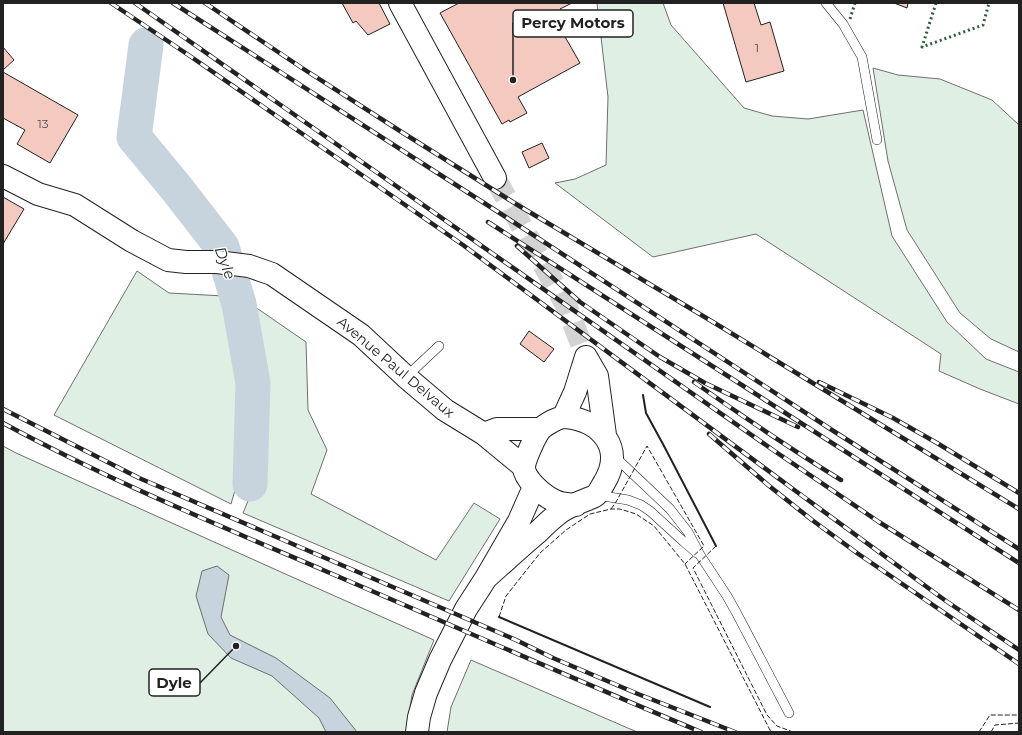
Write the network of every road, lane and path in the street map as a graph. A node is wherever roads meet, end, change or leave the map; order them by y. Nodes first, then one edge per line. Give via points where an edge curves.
1 (400, 3) edge
2 (826, 3) edge
3 (877, 140) dead end
4 (3, 176) edge
5 (495, 178) tunnel mouth
6 (439, 346) dead end
7 (406, 377) junction
8 (564, 416) junction
9 (540, 429) junction
10 (484, 434) junction
11 (609, 446) junction
12 (524, 467) junction
13 (534, 487) junction
14 (596, 495) junction
15 (576, 505) junction
16 (700, 555) junction
17 (486, 578) junction
18 (789, 713) dead end
19 (419, 727) edge

1 - 5 main road
2 - 3 lane via 843,24 862,57
4 - 7 main road, Avenue Paul Delvaux via 38,194 75,205 168,260 237,264 272,274 361,335
6 - 7 lane
7 - 10 main road, Avenue Paul Delvaux via 445,410
8 - 9 main road
8 - 11 main road via 594,426
8 - 11 main road via 586,357 597,376
9 - 10 main road via 497,429
9 - 12 main road
10 - 12 main road, Avenue Paul Delvaux
11 - 14 main road via 611,466
11 - 16 lane via 670,510 688,532
12 - 13 main road
13 - 15 main road via 556,502
13 - 17 main road via 519,521
14 - 15 main road
14 - 16 lane via 628,500 641,505
15 - 17 main road via 559,513
16 - 18 lane via 733,607
17 - 19 main road via 466,609 430,682

